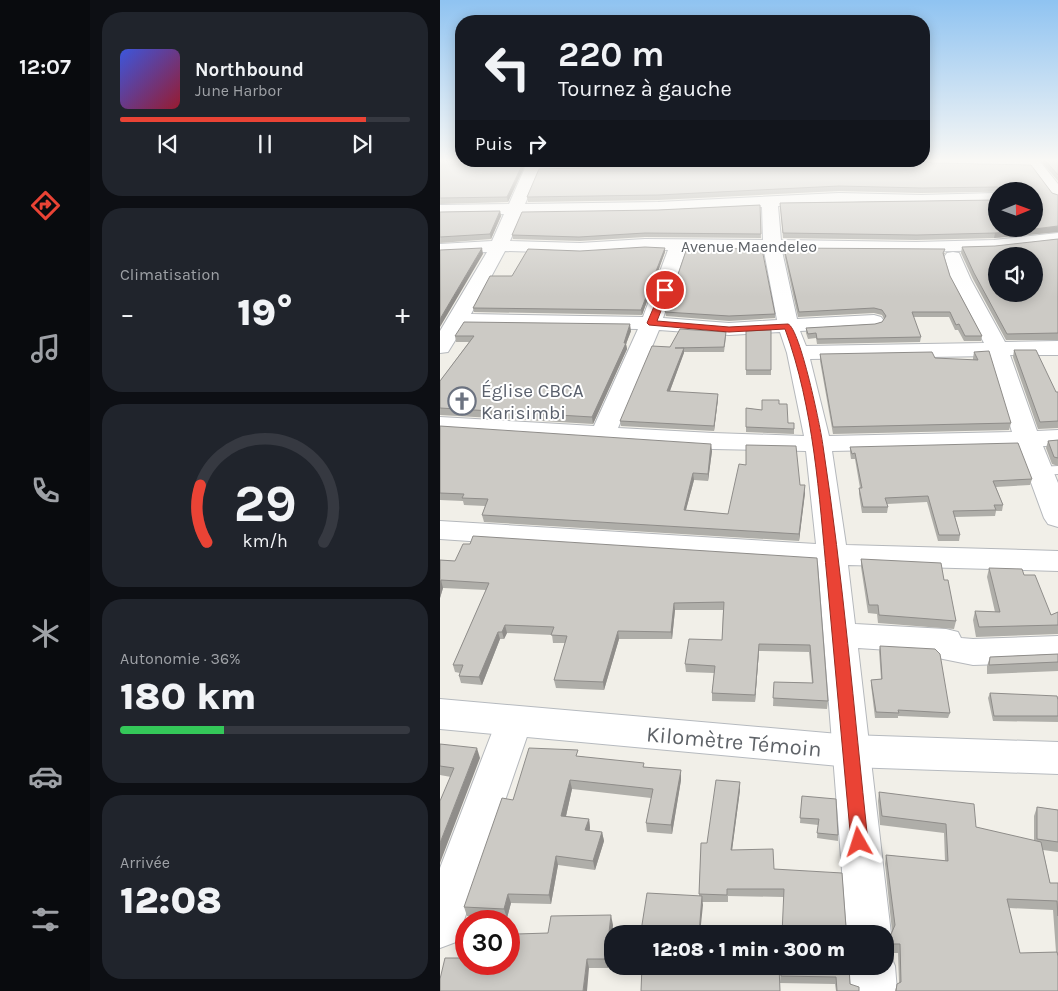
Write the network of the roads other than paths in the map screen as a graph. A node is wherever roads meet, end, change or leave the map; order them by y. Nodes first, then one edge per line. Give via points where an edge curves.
1 (516, 205) edge
2 (697, 205) edge
3 (770, 205) edge
4 (440, 210) edge
5 (514, 210) junction
6 (1058, 238) edge
7 (772, 245) junction
8 (499, 246) junction
9 (678, 246) junction
10 (440, 249) edge
11 (952, 257) dead end
12 (874, 321) dead end
13 (451, 323) edge
14 (652, 323) junction
15 (793, 340) junction
16 (440, 347) edge
17 (997, 348) junction
18 (1058, 348) edge
19 (440, 424) edge
20 (604, 433) junction
21 (1027, 438) junction
22 (1058, 438) edge
23 (818, 444) junction
24 (1049, 470) edge
25 (1058, 518) edge
26 (440, 530) edge
27 (832, 555) junction
28 (1058, 560) edge
29 (839, 635) junction
30 (1058, 649) edge
31 (440, 714) edge
32 (514, 722) junction
33 (850, 751) junction
34 (1058, 758) edge
35 (868, 925) edge
36 (440, 926) edge
37 (873, 975) edge
38 (874, 991) edge

1 - 5 street
2 - 5 street
3 - 7 street
4 - 5 street
5 - 8 street
6 - 7 street, Avenue Maendeleo via 994,245 916,247
7 - 9 street, Avenue Maendeleo
7 - 15 street
8 - 9 street, Avenue Maendeleo
8 - 10 street, Avenue Maendeleo
8 - 13 street
9 - 14 street
11 - 17 street
12 - 15 street
13 - 14 street
13 - 16 street
14 - 15 street via 729,329
14 - 20 street
15 - 17 street
15 - 23 street
17 - 18 street
17 - 21 street
19 - 20 street
20 - 23 street via 713,442
21 - 22 street
21 - 23 street
21 - 24 street
23 - 27 street
24 - 25 street
26 - 27 street
27 - 28 street
27 - 29 street
29 - 30 street via 946,641 950,649 972,652
29 - 33 street
31 - 32 street, Kilomètre Témoin
32 - 33 street, Kilomètre Témoin
32 - 36 street
33 - 34 street, Kilomètre Témoin
33 - 35 street
37 - 38 street

